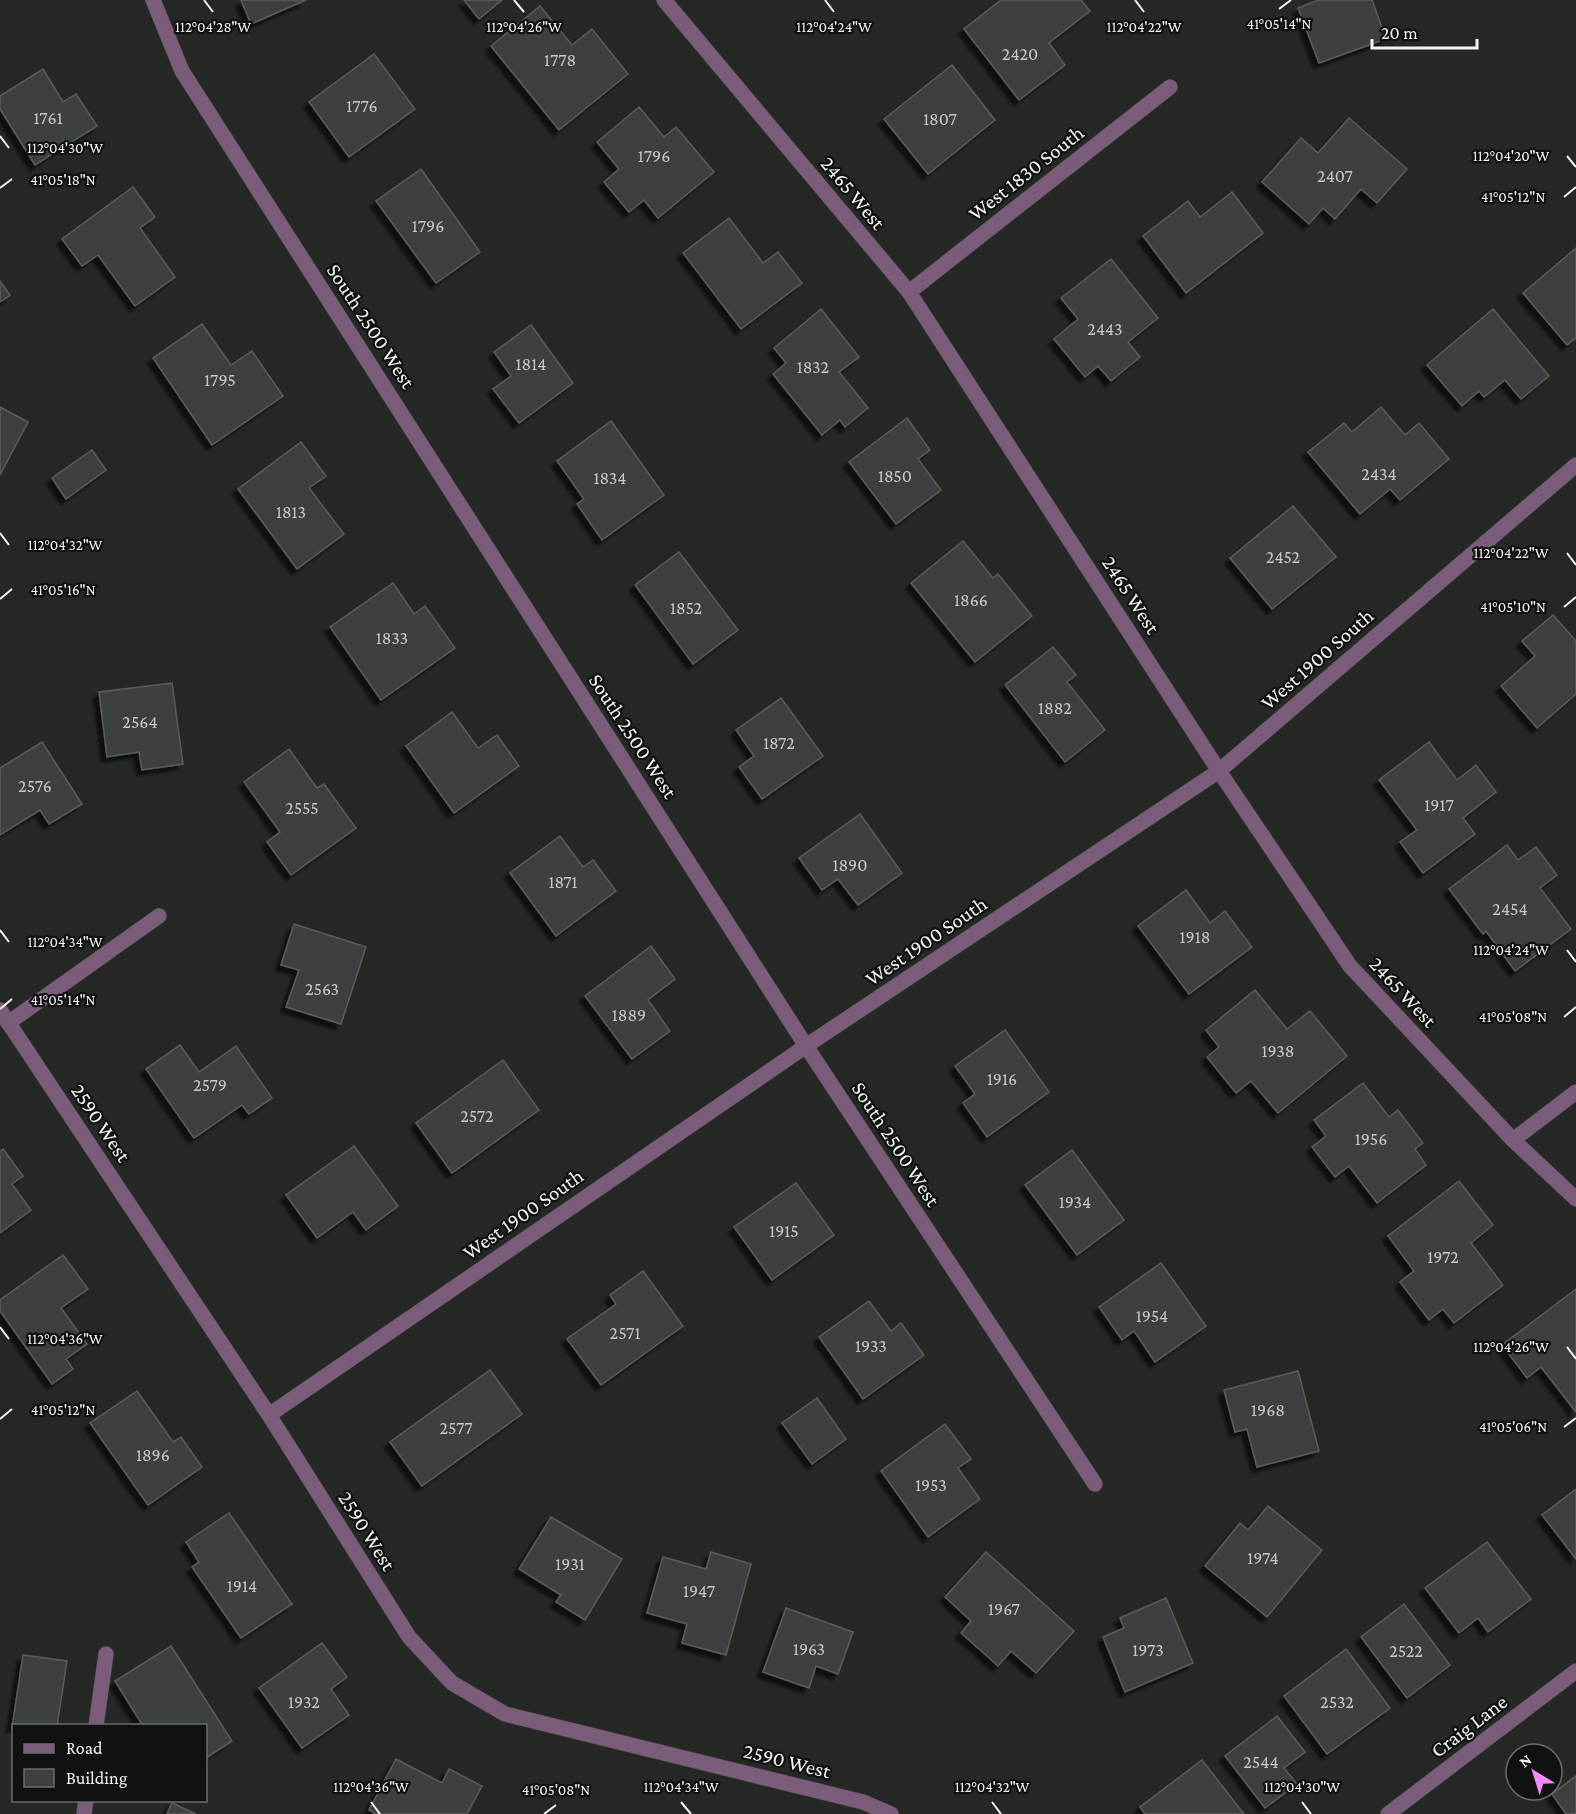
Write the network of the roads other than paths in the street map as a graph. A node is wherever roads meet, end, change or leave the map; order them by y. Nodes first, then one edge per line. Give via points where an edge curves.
1 (153, 0) edge
2 (664, 0) edge
3 (1170, 87) dead end
4 (909, 292) junction
5 (1576, 465) edge
6 (1219, 771) junction
7 (159, 916) dead end
8 (4, 1016) edge
9 (806, 1046) junction
10 (1576, 1092) edge
11 (1514, 1140) junction
12 (1576, 1199) edge
13 (269, 1415) junction
14 (1095, 1484) dead end
15 (106, 1654) dead end
16 (1576, 1671) edge
17 (96, 1724) edge
18 (891, 1814) edge
19 (1388, 1814) edge

1 - 9 street, South 2500 West via 182,70
2 - 4 street, 2465 West
3 - 4 street, West 1830 South
4 - 6 street, 2465 West
5 - 6 street, West 1900 South
6 - 9 street, West 1900 South
6 - 11 street, 2465 West via 1350,966
7 - 8 street
8 - 13 street, 2590 West
9 - 13 street, West 1900 South
9 - 14 street, South 2500 West
10 - 11 street
11 - 12 street, 2465 West
13 - 18 street, 2590 West via 409,1637 452,1683 505,1714 863,1802
15 - 17 street
16 - 19 street, Craig Lane

